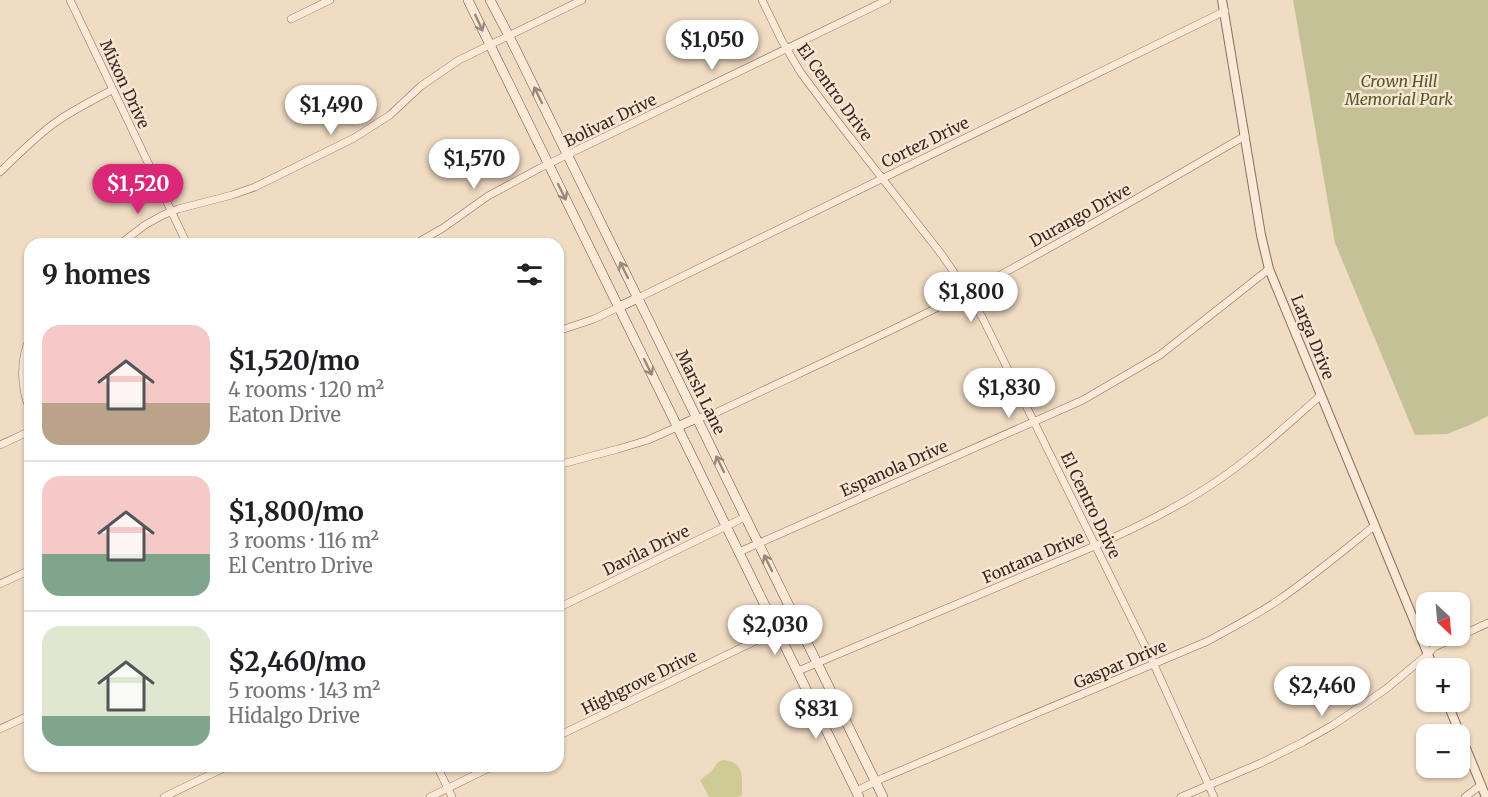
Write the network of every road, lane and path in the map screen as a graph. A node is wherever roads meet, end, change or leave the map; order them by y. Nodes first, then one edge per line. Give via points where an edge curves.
1 (70, 0) edge
2 (330, 0) edge
3 (468, 0) edge
4 (490, 0) edge
5 (582, 0) edge
6 (762, 0) edge
7 (1222, 0) edge
8 (882, 1) edge
9 (1225, 11) junction
10 (291, 19) dead end
11 (509, 36) junction
12 (489, 45) junction
13 (787, 49) junction
14 (112, 90) junction
15 (1245, 136) junction
16 (568, 155) junction
17 (548, 165) junction
18 (0, 172) edge
19 (882, 178) junction
20 (171, 212) junction
21 (128, 238) edge
22 (184, 238) edge
23 (426, 238) edge
24 (1269, 269) junction
25 (967, 292) junction
26 (638, 298) junction
27 (619, 308) junction
28 (564, 329) edge
29 (24, 354) edge
30 (24, 388) edge
31 (1320, 396) junction
32 (697, 418) junction
33 (1035, 421) junction
34 (677, 427) junction
35 (24, 434) edge
36 (0, 445) edge
37 (564, 463) edge
38 (746, 517) junction
39 (726, 526) junction
40 (1374, 526) junction
41 (758, 543) junction
42 (1096, 545) junction
43 (739, 552) junction
44 (24, 573) edge
45 (0, 584) edge
46 (564, 605) edge
47 (797, 621) junction
48 (1488, 623) edge
49 (778, 630) junction
50 (1470, 631) edge
51 (1436, 646) edge
52 (1428, 654) junction
53 (1430, 658) edge
54 (817, 662) junction
55 (1154, 665) junction
56 (798, 671) junction
57 (1451, 712) edge
58 (24, 718) edge
59 (0, 729) edge
60 (564, 733) edge
61 (216, 772) edge
62 (440, 772) edge
63 (481, 772) edge
64 (876, 782) junction
65 (1209, 785) junction
66 (1481, 785) junction
67 (448, 788) junction
68 (858, 794) edge
69 (164, 797) edge
70 (430, 797) edge
71 (452, 797) edge
72 (883, 797) edge
73 (1181, 797) edge
74 (1214, 797) edge
75 (1465, 797) edge
76 (1486, 797) edge

1 - 14 street, Mixon Drive
2 - 10 street
3 -> 12 main road
4 - 11 main road, Marsh Lane
5 - 11 street
6 - 13 street, El Centro Drive
7 - 9 street, Larga Drive
8 - 13 street, Bolivar Drive
9 - 15 street, Larga Drive
9 - 19 street, Cortez Drive
11 - 12 street
16 -> 11 main road, Marsh Lane
12 - 17 main road
12 - 20 street via 441,72 374,127 346,143 255,187
13 - 16 street, Bolivar Drive
13 - 19 street, El Centro Drive via 817,95
14 - 18 street via 54,123
14 - 20 street, Mixon Drive
15 - 24 street, Larga Drive
15 - 25 street, Durango Drive
16 - 17 street, Bolivar Drive
26 -> 16 main road, Marsh Lane
17 - 23 street, Bolivar Drive via 488,196
17 -> 27 main road
19 - 25 street, El Centro Drive
19 - 26 street, Cortez Drive
20 - 21 street
20 - 22 street, Mixon Drive
24 - 31 street, Larga Drive
24 - 33 street, Espanola Drive via 1160,355 1083,400
25 - 32 street, Durango Drive via 709,416
25 - 33 street, El Centro Drive
26 - 27 main road
26 - 32 main road, Marsh Lane
27 - 28 street
27 -> 34 main road
29 - 30 street
31 - 40 street, Larga Drive
31 - 42 street, Fontana Drive via 1218,480 1173,508
32 - 34 main road
38 -> 32 main road, Marsh Lane
33 - 41 street, Espanola Drive
33 - 42 street, El Centro Drive
34 - 37 street via 648,440
34 - 39 main road
35 - 36 street
38 - 39 street, Davila Drive
38 - 41 main road, Marsh Lane
39 - 43 main road
39 - 46 street, Davila Drive
40 - 52 street, Larga Drive
40 - 55 street, Gaspar Drive via 1276,602 1208,641
41 - 43 street, Espanola Drive
47 -> 41 main road, Marsh Lane
42 - 54 street, Fontana Drive
42 - 55 street, El Centro Drive
43 - 49 main road
44 - 45 street
47 - 49 street, Highgrove Drive
47 - 54 main road, Marsh Lane
48 - 50 street
49 - 56 main road
49 - 60 street, Highgrove Drive
51 - 52 street
52 - 53 street, Larga Drive
52 - 65 street via 1333,725
54 - 56 street, Fontana Drive
54 - 64 main road, Marsh Lane
55 - 64 street, Gaspar Drive
55 - 65 street, El Centro Drive
56 - 68 main road
57 - 66 street
58 - 59 street
61 - 69 street
62 - 67 street
63 - 67 street
64 - 68 street, Gaspar Drive
64 - 72 main road, Marsh Lane
65 - 73 street
65 - 74 street, El Centro Drive
66 - 75 street
66 - 76 street
67 - 70 street
67 - 71 street

